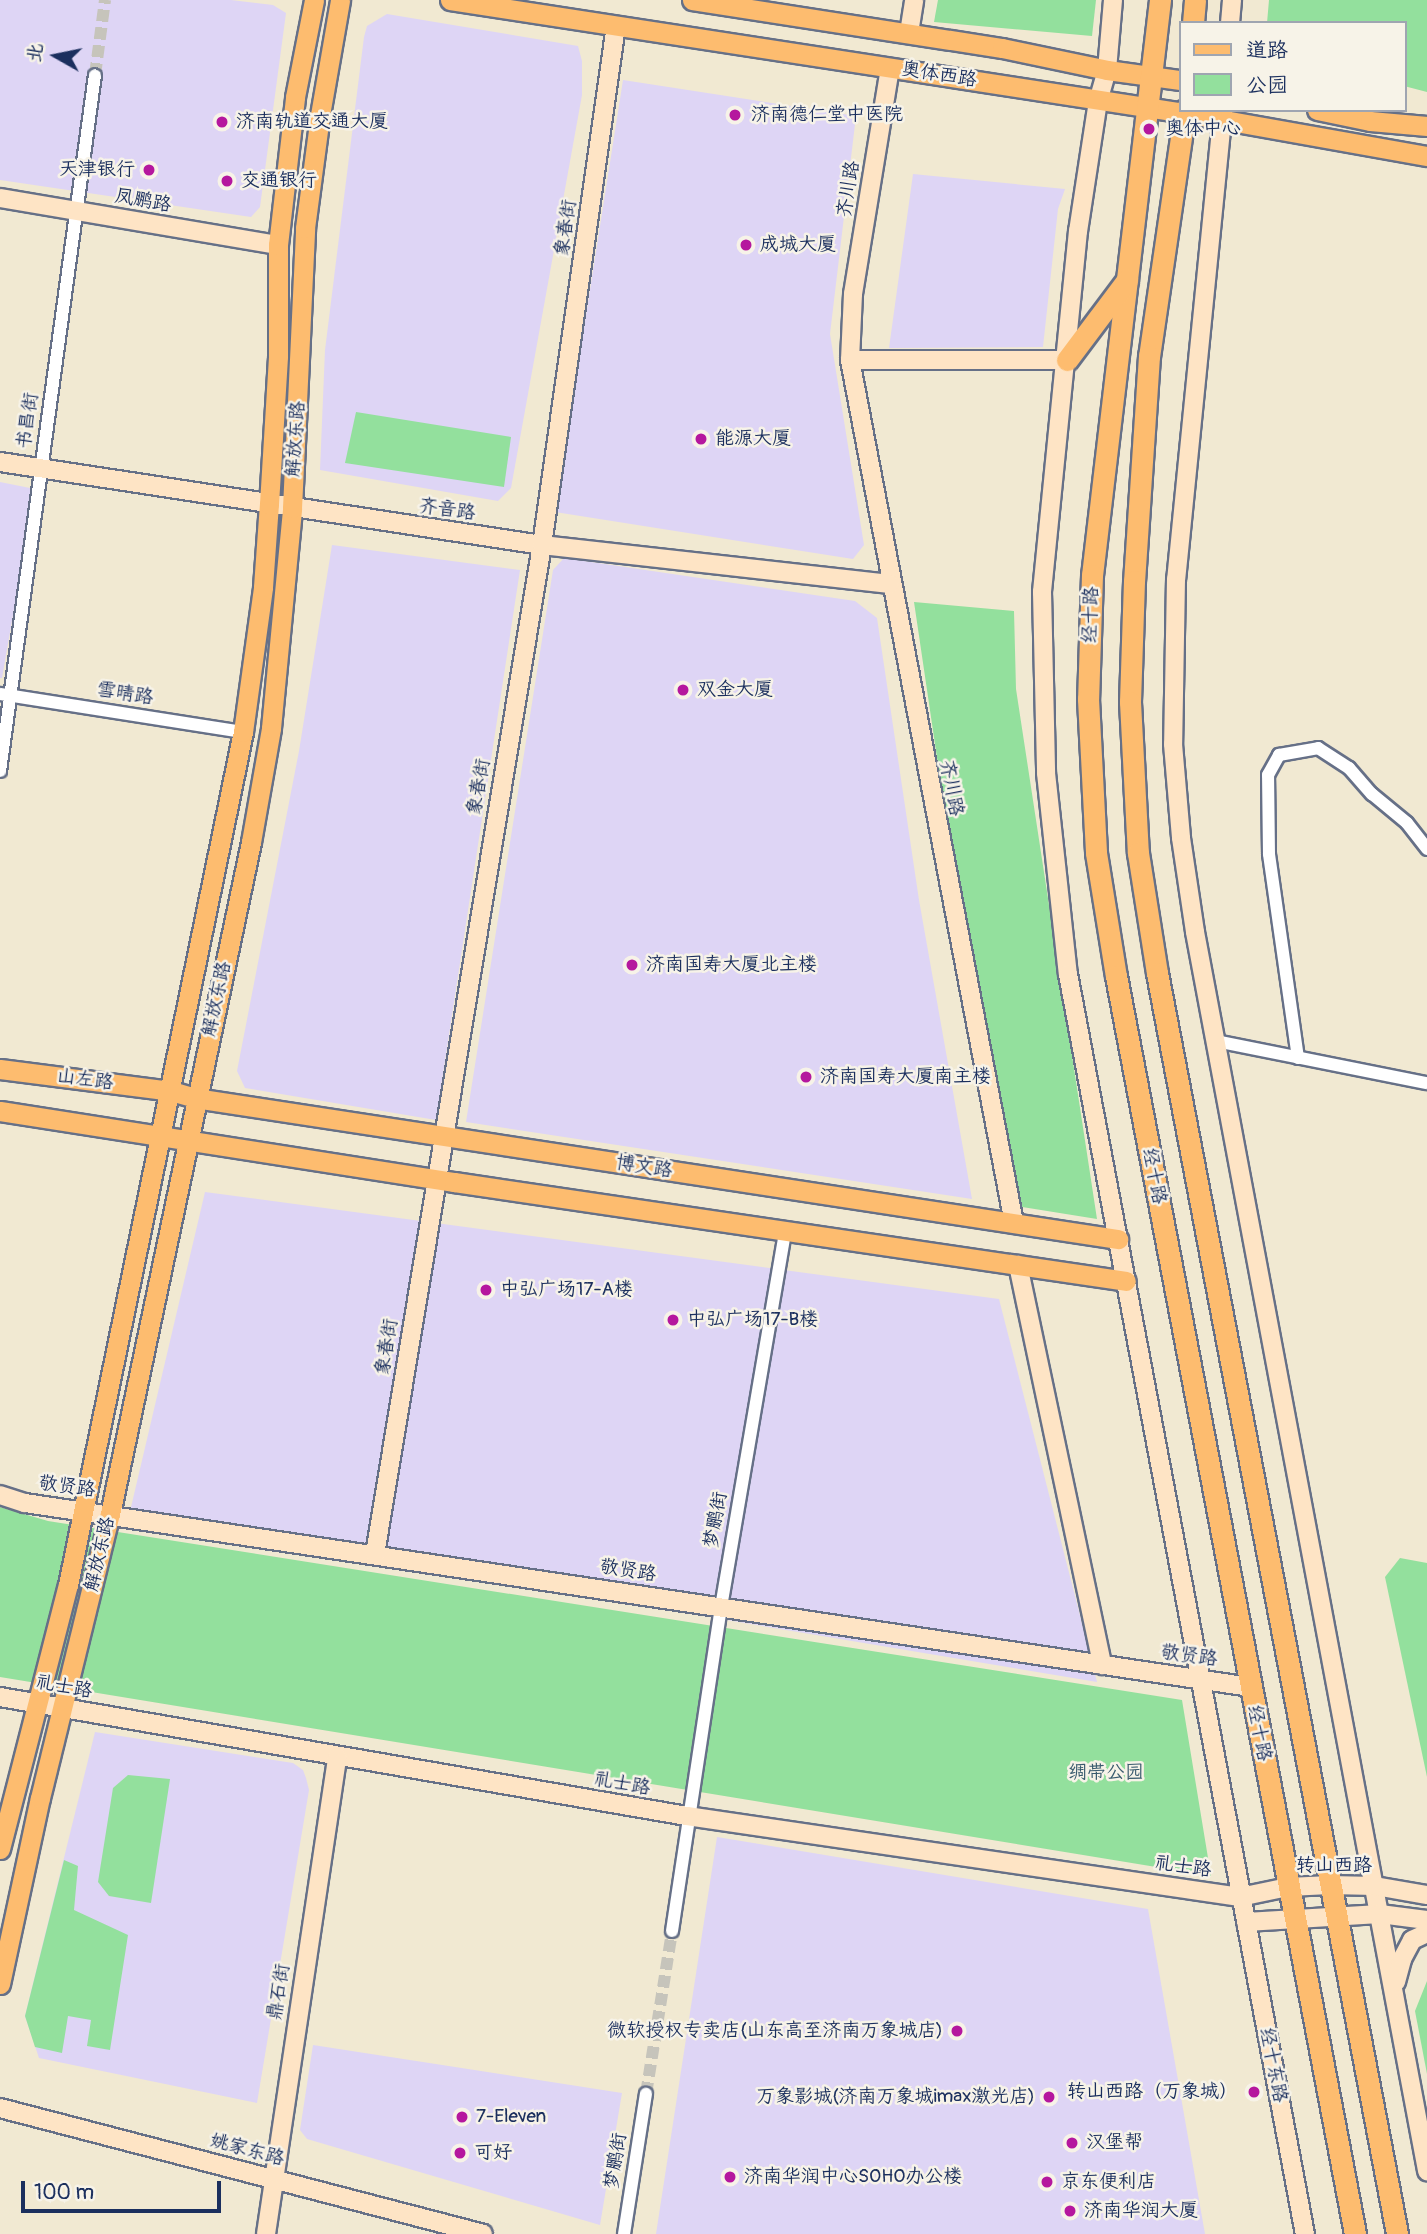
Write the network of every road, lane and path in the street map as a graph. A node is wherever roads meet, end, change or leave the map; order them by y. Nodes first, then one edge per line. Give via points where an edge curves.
1 (314, 0) edge
2 (340, 0) edge
3 (450, 0) edge
4 (692, 0) edge
5 (914, 0) edge
6 (1113, 0) edge
7 (1160, 0) edge
8 (1195, 0) edge
9 (1232, 0) edge
10 (1193, 21) edge
11 (1230, 21) edge
12 (616, 26) junction
13 (909, 33) junction
14 (890, 68) junction
15 (1107, 70) junction
16 (95, 75) tunnel mouth
17 (1152, 75) junction
18 (1178, 80) edge
19 (1098, 101) junction
20 (1149, 108) junction
21 (1178, 111) edge
22 (1185, 112) edge
23 (1327, 112) edge
24 (1222, 115) edge
25 (1427, 126) edge
26 (1427, 156) edge
27 (0, 198) edge
28 (77, 211) junction
29 (278, 245) junction
30 (1128, 279) junction
31 (850, 360) junction
32 (1067, 360) junction
33 (0, 462) edge
34 (41, 468) junction
35 (269, 504) junction
36 (292, 508) junction
37 (542, 545) junction
38 (890, 584) junction
39 (5, 695) edge
40 (243, 732) junction
41 (0, 771) edge
42 (1427, 849) edge
43 (1216, 1041) junction
44 (1298, 1058) junction
45 (0, 1069) edge
46 (1427, 1083) edge
47 (171, 1091) junction
48 (195, 1098) junction
49 (0, 1111) edge
50 (442, 1136) junction
51 (162, 1137) junction
52 (188, 1140) junction
53 (435, 1179) junction
54 (1014, 1223) junction
55 (785, 1231) junction
56 (1118, 1239) junction
57 (1018, 1265) junction
58 (1126, 1281) junction
59 (0, 1495) edge
60 (83, 1511) junction
61 (110, 1514) junction
62 (375, 1554) junction
63 (721, 1607) junction
64 (1102, 1665) junction
65 (1202, 1679) junction
66 (1250, 1687) junction
67 (0, 1697) edge
68 (39, 1704) junction
69 (62, 1709) junction
70 (337, 1757) junction
71 (687, 1816) junction
72 (0, 1847) edge
73 (1329, 1885) junction
74 (1375, 1886) junction
75 (1288, 1887) junction
76 (1427, 1895) edge
77 (1240, 1896) junction
78 (1380, 1914) junction
79 (1337, 1916) junction
80 (1296, 1919) junction
81 (1427, 1920) edge
82 (1246, 1922) junction
83 (672, 1930) tunnel mouth
84 (1427, 1933) edge
85 (0, 1984) edge
86 (1395, 1989) junction
87 (646, 2094) tunnel mouth
88 (0, 2108) edge
89 (1427, 2171) edge
90 (272, 2178) junction
91 (266, 2234) edge
92 (484, 2234) edge
93 (624, 2234) edge
94 (1305, 2234) edge
95 (1355, 2234) edge
96 (1397, 2234) edge

1 - 29 main road, 解放东路 via 295,97
2 - 36 main road, 解放东路 via 305,228
3 - 12 main road, 奥体西路
4 - 13 main road, 奥体西路
5 - 13 street
6 - 15 street
7 - 17 highway
8 - 10 highway
9 - 11 street
12 - 14 main road, 奥体西路
12 - 37 street, 象春街
13 - 15 main road, 奥体西路
14 - 19 main road, 奥体西路
14 - 31 street, 齐川路 via 853,294
15 - 17 main road, 奥体西路
15 - 19 street
16 - 28 street, 书昌街
17 - 18 main road, 奥体西路
17 - 20 highway
19 - 20 main road, 奥体西路
19 - 32 street via 1078,231
20 - 21 main road, 奥体西路
20 - 30 highway, 经十路
22 - 24 main road, 奥体西路
22 - 73 highway via 1149,356 1134,581 1130,702 1138,853
23 - 25 main road
24 - 26 main road, 奥体西路
24 - 43 street via 1176,579 1173,744 1181,838
27 - 28 street, 凤鹏路
28 - 29 street, 凤鹏路
28 - 34 street, 书昌街
29 - 35 main road, 解放东路 via 278,356
30 - 32 highway
30 - 66 highway, 经十路 via 1092,575 1088,699 1096,853
31 - 32 street
31 - 38 street, 齐川路
32 - 56 street via 1042,592 1046,772 1068,974
33 - 34 street, 齐音路
34 - 35 street, 齐音路
34 - 39 street, 书昌街
35 - 36 street, 齐音路
35 - 40 main road, 解放东路
36 - 37 street, 齐音路
36 - 48 main road, 解放东路 via 271,728
37 - 38 street, 齐音路
37 - 50 street, 象春街
38 - 54 street, 齐川路
39 - 40 street, 雪晴路
39 - 41 street, 书昌街
40 - 47 main road, 解放东路
42 - 44 street via 1407,823 1349,768 1318,748 1279,755 1268,775 1269,854
43 - 44 street
43 - 74 street
44 - 46 street
45 - 47 main road, 山左路
47 - 48 main road, 博文路
47 - 51 main road, 解放东路
48 - 50 main road, 博文路
48 - 52 main road, 解放东路
49 - 51 main road
50 - 53 street, 象春街
50 - 54 main road, 博文路
51 - 52 main road
51 - 60 main road, 解放东路
52 - 53 main road
52 - 61 main road, 解放东路
53 - 55 main road
53 - 62 street, 象春街
54 - 56 main road, 博文路
55 - 57 main road
55 - 63 street, 梦鹏街
56 - 58 street
57 - 58 main road
57 - 64 street
58 - 65 street
59 - 60 street, 敬贤路
60 - 61 street, 敬贤路
60 - 68 main road, 解放东路
61 - 62 street, 敬贤路
61 - 69 main road, 解放东路
62 - 63 street, 敬贤路
63 - 64 street, 敬贤路
63 - 71 street, 梦鹏街
64 - 65 street, 敬贤路
65 - 66 street, 敬贤路
65 - 77 street
66 - 75 highway, 经十路
67 - 68 street, 礼士路
68 - 69 street, 礼士路
68 - 72 main road, 解放东路
69 - 70 street, 礼士路
69 - 85 main road, 解放东路
70 - 71 street, 礼士路
70 - 90 street, 鼎石街
71 - 77 street, 礼士路
71 - 83 street, 梦鹏街
73 - 74 street, 转山西路
73 - 75 street, 转山西路
73 - 79 highway
74 - 76 street, 转山西路
74 - 78 street
75 - 77 street, 转山西路
75 - 80 highway, 经十路
77 - 82 street, 经十东路
78 - 79 street
78 - 81 street
78 - 86 street
79 - 80 street
79 - 96 highway
80 - 82 street
80 - 95 highway, 经十路
82 - 94 street, 经十东路
84 - 86 street via 1412,1940
86 - 89 street
87 - 93 street, 梦鹏街
88 - 90 street, 姚家东路
90 - 91 street, 鼎石街
90 - 92 street, 姚家东路

